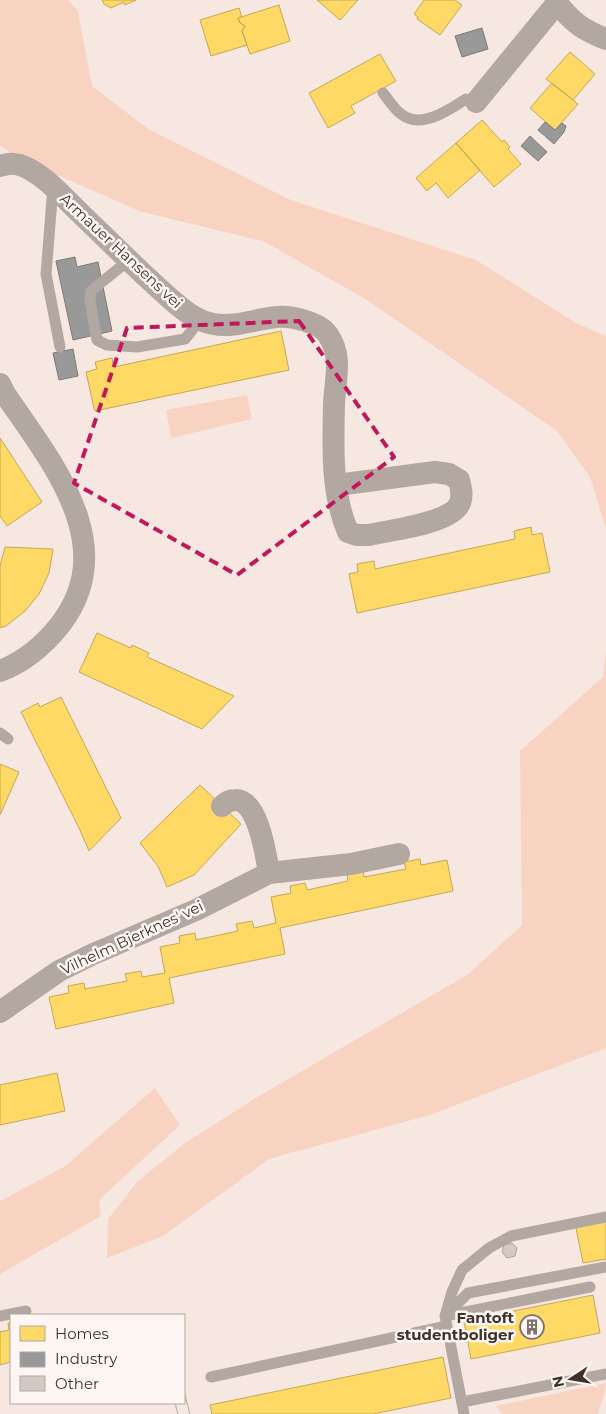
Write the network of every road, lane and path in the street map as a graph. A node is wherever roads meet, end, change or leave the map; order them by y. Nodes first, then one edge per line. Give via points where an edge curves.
1 (557, 1) edge
2 (606, 39) edge
3 (383, 93) dead end
4 (476, 102) joint
5 (0, 166) edge
6 (52, 187) junction
7 (129, 260) junction
8 (198, 319) junction
9 (60, 347) dead end
10 (0, 384) edge
11 (337, 485) junction
12 (0, 671) edge
13 (222, 806) dead end
14 (399, 854) dead end
15 (270, 873) junction
16 (0, 1012) edge
17 (606, 1217) edge
18 (606, 1267) edge
19 (590, 1287) dead end
20 (26, 1311) dead end
21 (10, 1314) edge
22 (446, 1321) junction
23 (606, 1374) edge
24 (211, 1377) dead end
25 (463, 1408) edge

1 - 2 street via 568,17 587,32
1 - 4 street
3 - 4 lane via 410,120 436,118 466,99
5 - 6 street, Armauer Hansens vei via 20,165
6 - 7 street, Armauer Hansens vei
6 - 9 lane, Armauer Hansens vei via 46,274
7 - 8 street, Armauer Hansens vei
7 - 8 lane via 91,291 97,340 107,345 137,347 185,338
8 - 11 street, Armauer Hansens vei via 230,326 278,317 314,322 328,333 336,347 338,363 334,402
10 - 12 street via 51,462 81,527 85,549 84,572 68,614 50,638 13,666
11 - 11 street, Armauer Hansens vei via 343,520 348,532 357,535 439,520 460,504 462,492 459,480 449,474 435,472
13 - 15 street via 230,800 248,804 256,817
14 - 15 street, Vilhelm Bjerknes' vei via 351,864
15 - 16 street, Vilhelm Bjerknes' vei via 59,971
17 - 22 lane via 511,1236 489,1248 462,1270 452,1292
18 - 22 lane via 468,1293
19 - 22 lane
20 - 21 lane
22 - 24 lane
22 - 25 lane
23 - 25 lane

